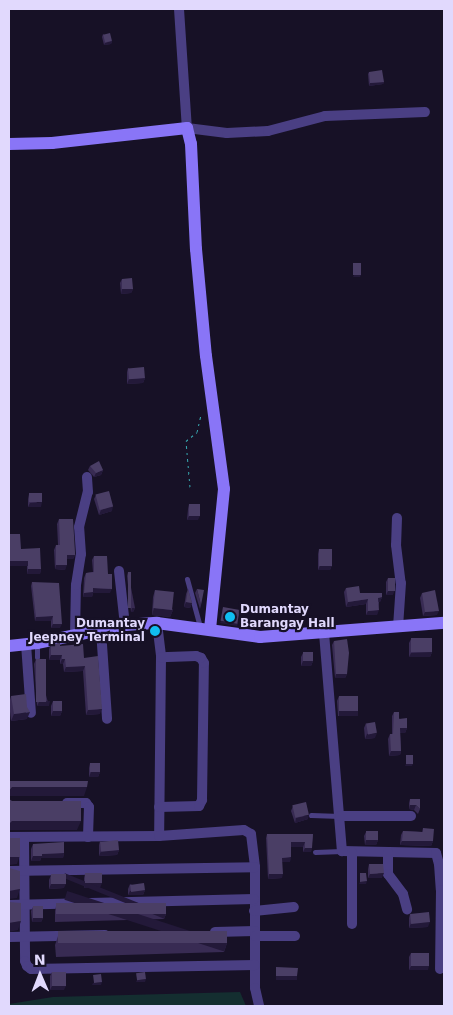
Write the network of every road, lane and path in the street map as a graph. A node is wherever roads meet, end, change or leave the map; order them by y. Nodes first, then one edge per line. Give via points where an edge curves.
1 (179, 9) edge
2 (425, 112) dead end
3 (187, 128) junction
4 (9, 144) edge
5 (201, 415) dead end
6 (87, 477) dead end
7 (190, 487) dead end
8 (397, 518) dead end
9 (119, 571) dead end
10 (186, 579) dead end
11 (158, 623) junction
12 (444, 623) edge
13 (125, 625) junction
14 (398, 627) junction
15 (205, 628) junction
16 (101, 630) junction
17 (324, 633) junction
18 (76, 635) junction
19 (31, 643) junction
20 (9, 646) edge
21 (37, 657) edge
22 (161, 657) junction
23 (31, 713) edge
24 (107, 719) dead end
25 (55, 803) edge
26 (159, 807) junction
27 (311, 815) edge
28 (340, 816) junction
29 (411, 816) dead end
30 (159, 836) junction
31 (9, 837) edge
32 (24, 837) junction
33 (88, 837) junction
34 (315, 852) dead end
35 (347, 852) junction
36 (388, 852) junction
37 (442, 864) edge
38 (255, 867) junction
39 (9, 871) edge
40 (24, 871) junction
41 (254, 899) junction
42 (9, 904) edge
43 (23, 904) junction
44 (294, 907) dead end
45 (407, 909) dead end
46 (254, 910) junction
47 (352, 924) dead end
48 (207, 932) edge
49 (120, 934) edge
50 (255, 934) junction
51 (295, 936) dead end
52 (9, 937) edge
53 (24, 937) junction
54 (254, 965) junction
55 (440, 969) dead end
56 (259, 1006) edge

1 - 3 street
2 - 3 street via 325,116 268,131 227,132
3 - 4 street via 52,143
3 - 15 street via 191,144 206,356 224,489
5 - 7 path via 196,432 186,441
6 - 18 street via 88,492 79,527 81,554 76,585
8 - 14 street via 396,545 401,584
9 - 13 street
10 - 15 lane
11 - 13 street
11 - 15 street
11 - 22 street
12 - 14 street
13 - 16 street
14 - 17 street
15 - 17 street via 260,637
16 - 18 street
16 - 24 street
17 - 28 street
18 - 19 street
19 - 20 street
19 - 21 lane
19 - 23 street
22 - 26 street
22 - 26 street via 196,656 204,663 202,800 199,806
25 - 33 street via 86,803 89,806
26 - 30 street
27 - 28 lane
28 - 29 street
28 - 35 street
30 - 33 street
30 - 38 street via 244,830 251,834
31 - 32 street
32 - 33 street
32 - 40 street
34 - 35 lane
35 - 36 street
35 - 47 street
36 - 37 street via 432,852
36 - 45 street via 388,874 403,894
37 - 55 street
38 - 40 street
38 - 41 street
39 - 40 street
40 - 43 street
41 - 43 street
41 - 46 street
42 - 43 street
43 - 53 street
44 - 46 street
46 - 50 street
48 - 50 street
49 - 53 street
50 - 51 street
50 - 54 street
52 - 53 street
53 - 54 street via 25,961 31,969
54 - 56 street

